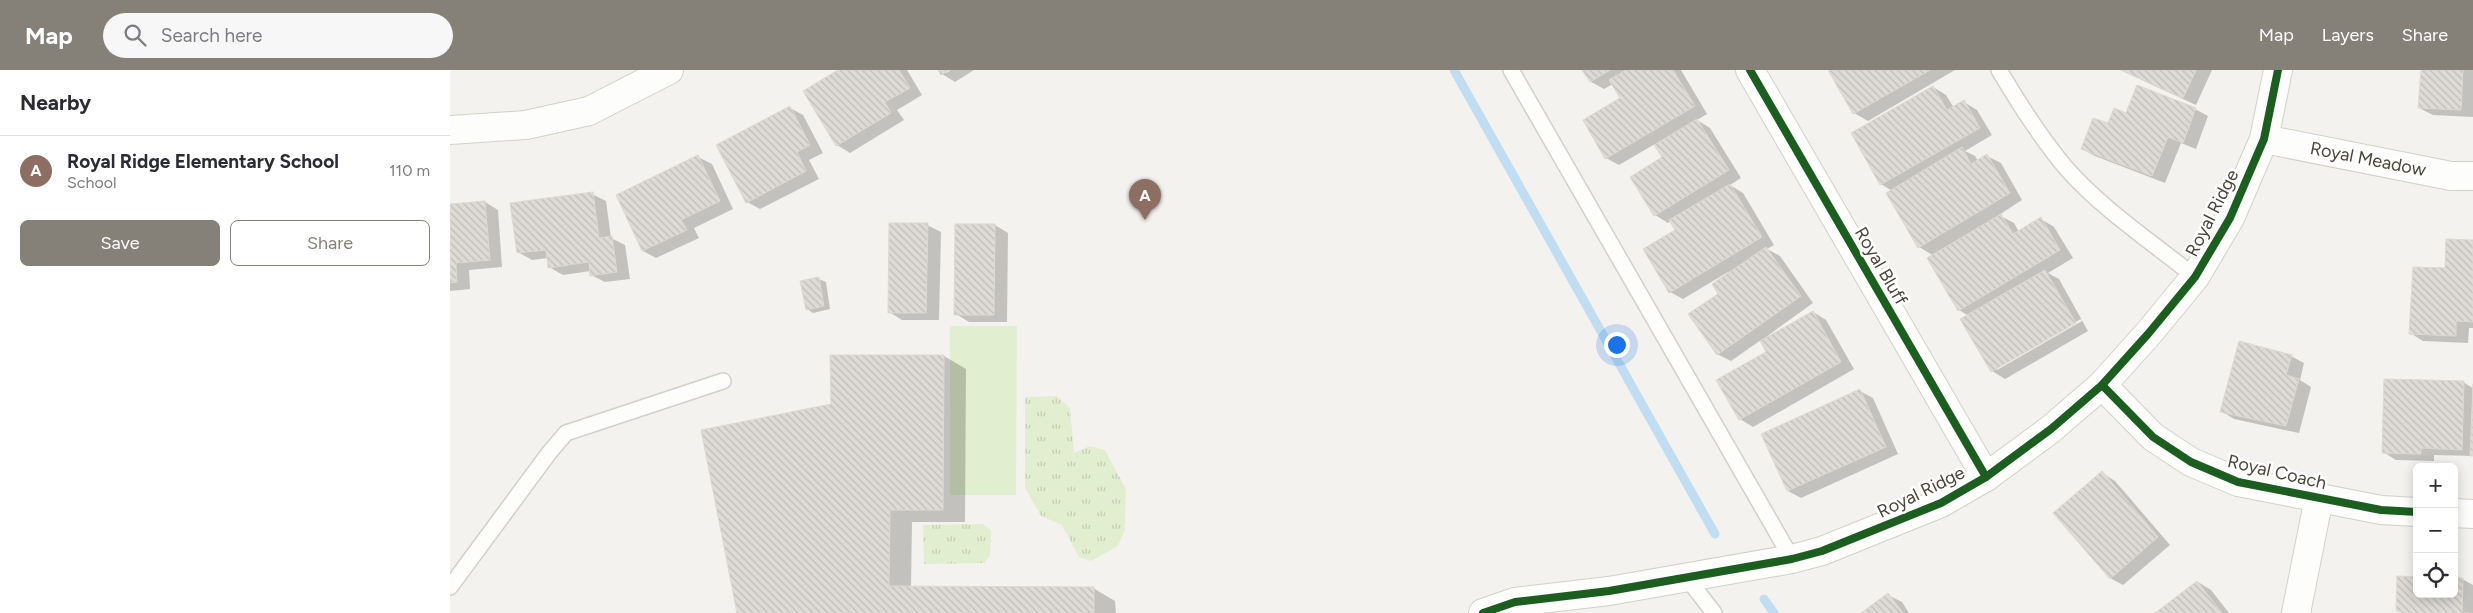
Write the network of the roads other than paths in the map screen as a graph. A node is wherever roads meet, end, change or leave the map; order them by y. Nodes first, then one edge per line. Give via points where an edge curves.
1 (669, 70) edge
2 (1510, 70) edge
3 (1750, 70) edge
4 (1999, 70) edge
5 (2278, 70) edge
6 (450, 130) edge
7 (2264, 139) junction
8 (2473, 176) edge
9 (2195, 277) junction
10 (723, 381) dead end
11 (2102, 385) junction
12 (1986, 477) junction
13 (2319, 498) junction
14 (2413, 512) edge
15 (2458, 513) edge
16 (2473, 514) edge
17 (1792, 559) junction
18 (1687, 578) junction
19 (450, 587) edge
20 (1483, 613) edge
21 (1714, 613) edge
22 (2296, 613) edge

1 - 6 street via 589,111 526,125
2 - 17 lane
3 - 12 street, Royal Bluff
4 - 9 lane via 2016,100 2067,169 2102,203
5 - 7 street, Royal Ridge
7 - 8 street, Royal Meadow via 2452,176
7 - 9 street, Royal Ridge via 2230,218
9 - 11 street, Royal Ridge
10 - 19 lane via 566,433
11 - 12 street, Royal Ridge via 2051,429
11 - 13 street, Royal Coach via 2153,437 2190,462 2238,482
12 - 17 street, Royal Ridge via 1903,520
13 - 14 street, Royal Coach via 2381,510
13 - 22 street
15 - 16 street
17 - 18 street, Royal Ridge
18 - 20 street, Royal Ridge via 1515,602
18 - 21 lane

